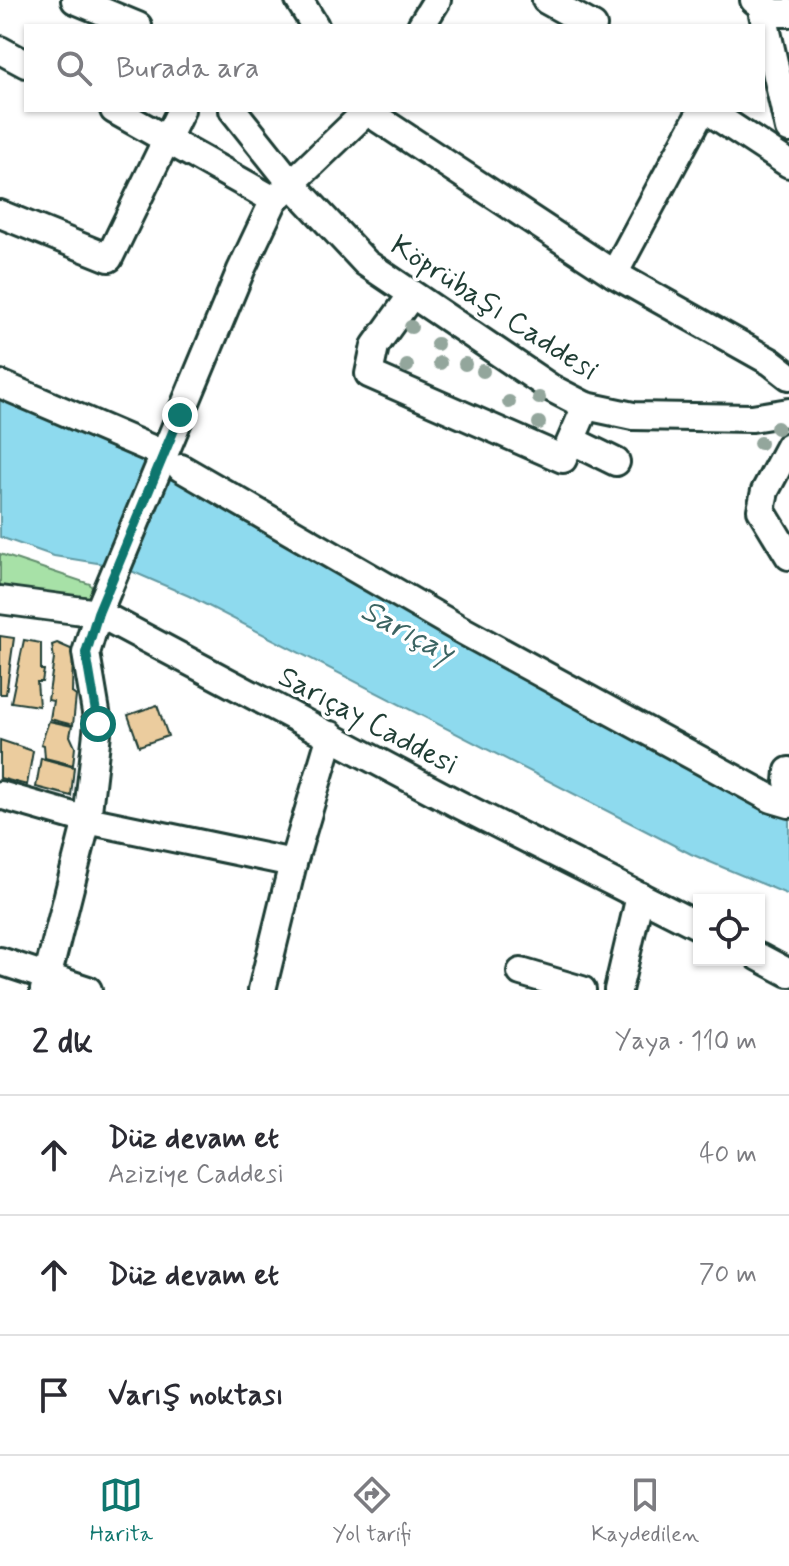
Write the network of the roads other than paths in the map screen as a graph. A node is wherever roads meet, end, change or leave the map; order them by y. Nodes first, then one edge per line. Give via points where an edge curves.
1 (75, 0) edge
2 (143, 0) edge
3 (299, 0) edge
4 (437, 0) edge
5 (546, 0) edge
6 (757, 8) edge
7 (789, 13) edge
8 (122, 14) edge
9 (314, 24) edge
10 (422, 24) edge
11 (589, 24) edge
12 (765, 38) edge
13 (0, 50) edge
14 (24, 63) edge
15 (118, 112) edge
16 (180, 112) edge
17 (234, 112) edge
18 (366, 112) edge
19 (369, 112) edge
20 (703, 112) edge
21 (707, 112) edge
22 (789, 129) edge
23 (168, 139) junction
24 (789, 164) edge
25 (283, 192) junction
26 (0, 214) edge
27 (614, 274) junction
28 (411, 296) junction
29 (789, 376) edge
30 (0, 384) edge
31 (586, 406) junction
32 (789, 412) edge
33 (573, 441) junction
34 (789, 446) edge
35 (616, 462) dead end
36 (789, 556) edge
37 (0, 600) edge
38 (98, 613) junction
39 (331, 735) junction
40 (789, 771) edge
41 (788, 782) edge
42 (0, 795) edge
43 (789, 804) edge
44 (87, 820) junction
45 (293, 863) junction
46 (640, 896) junction
47 (693, 923) edge
48 (765, 960) edge
49 (0, 961) edge
50 (521, 972) dead end
51 (789, 973) edge
52 (46, 982) edge
53 (88, 990) edge
54 (262, 990) edge
55 (582, 990) edge
56 (618, 990) edge

1 - 8 street
2 - 8 street
3 - 9 street
4 - 10 street
5 - 11 street
6 - 7 street
12 - 22 street
13 - 14 street
15 - 23 street
16 - 23 street
17 - 25 street, Köprübaşı Caddesi
18 - 25 street
19 - 27 street
20 - 27 street
21 - 24 street
23 - 25 street
23 - 26 street via 109,258
25 - 28 street, Köprübaşı Caddesi
25 - 38 street via 229,299
27 - 29 street
28 - 31 street, Köprübaşı Caddesi
28 - 33 street via 375,346 369,374 563,459
30 - 43 street via 171,461 458,628
31 - 32 street, Köprübaşı Caddesi via 633,416 752,418
31 - 33 street
33 - 35 street
34 - 36 street via 761,510
37 - 38 street, Sarıçay Caddesi
38 - 39 street, Sarıçay Caddesi
38 - 44 street via 86,653 98,724
39 - 45 street
39 - 46 street, Sarıçay Caddesi
40 - 41 street
42 - 44 street
44 - 45 street
44 - 52 street
45 - 54 street
46 - 47 street, Sarıçay Caddesi
46 - 56 street
48 - 51 street
49 - 52 street
50 - 55 street
52 - 53 street

